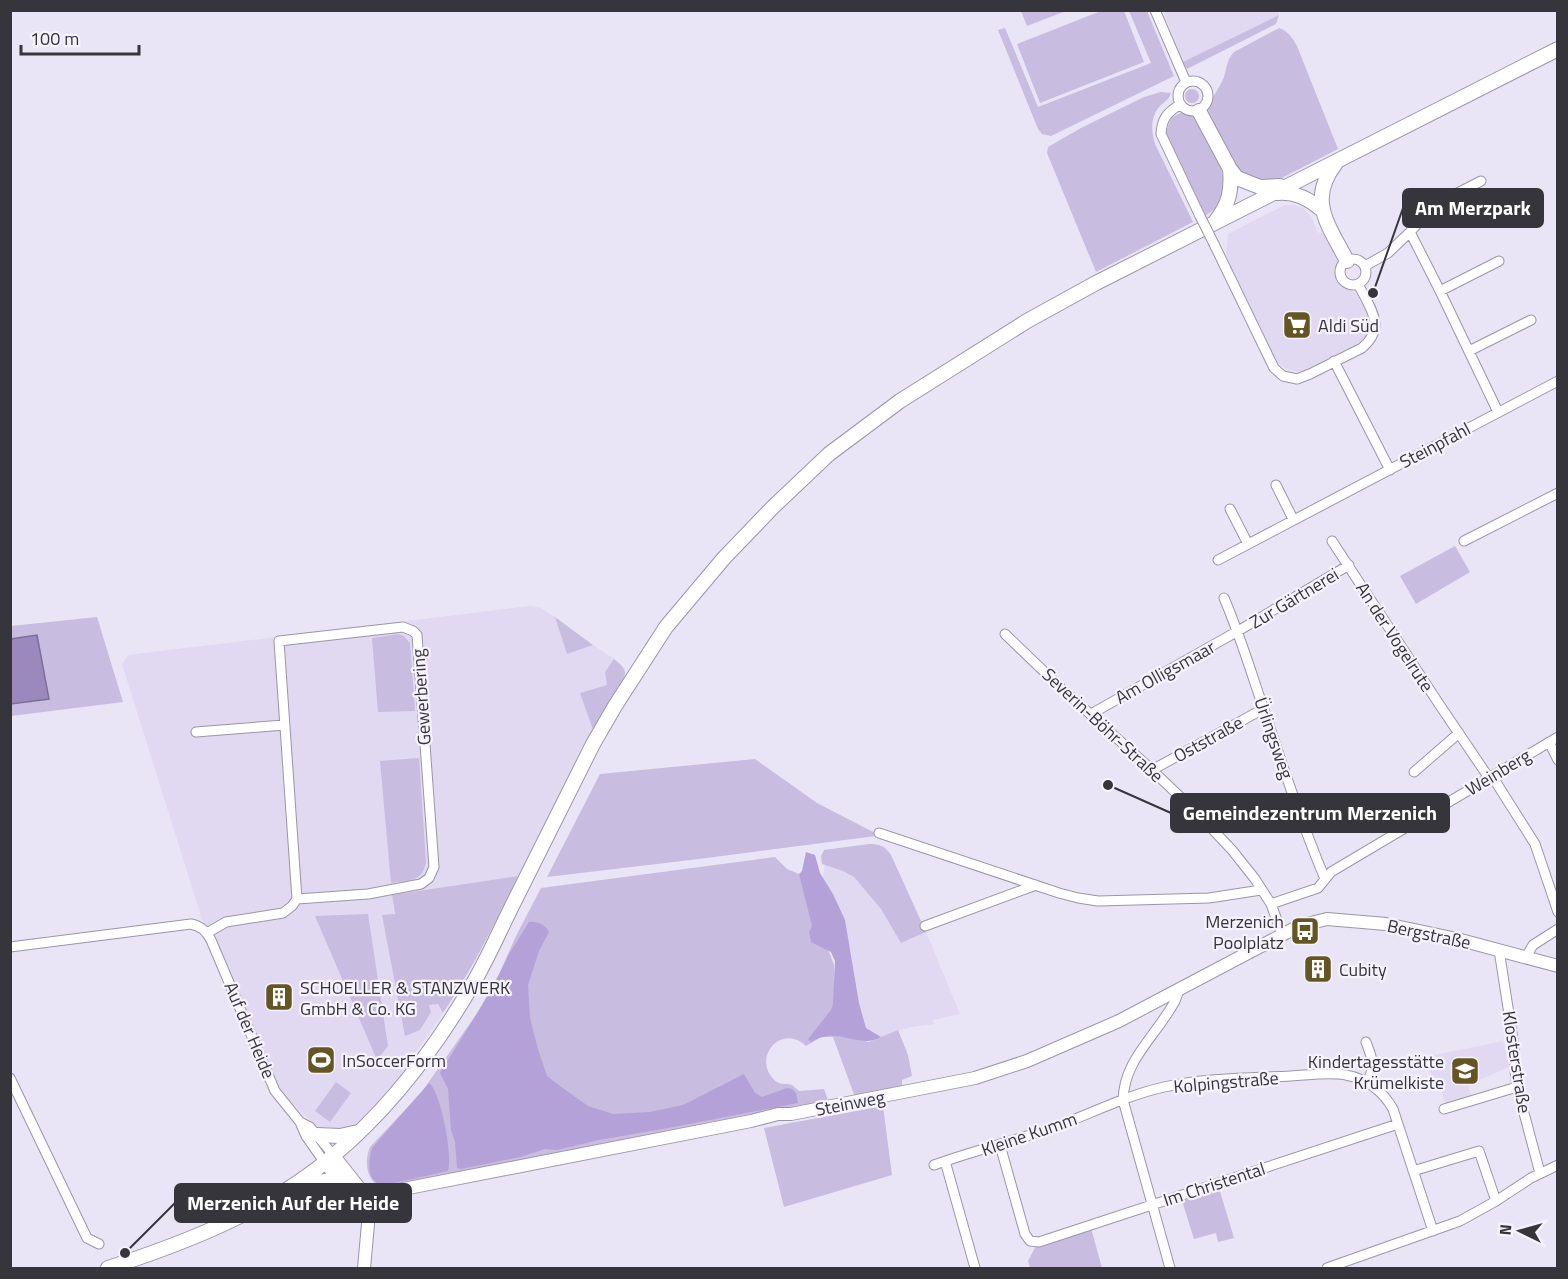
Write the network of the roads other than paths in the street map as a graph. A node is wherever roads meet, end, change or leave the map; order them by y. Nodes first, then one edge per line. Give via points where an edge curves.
1 (1155, 10) edge
2 (1557, 49) edge
3 (1186, 82) junction
4 (1179, 105) junction
5 (1199, 111) junction
6 (1337, 161) junction
7 (1230, 169) junction
8 (1481, 182) dead end
9 (1288, 185) junction
10 (1269, 195) junction
11 (1322, 210) junction
12 (1214, 224) junction
13 (1410, 232) junction
14 (1347, 261) junction
15 (1500, 261) dead end
16 (1365, 266) junction
17 (1358, 284) junction
18 (1440, 291) junction
19 (1531, 320) dead end
20 (1469, 351) junction
21 (1334, 361) junction
22 (1557, 381) edge
23 (1498, 412) junction
24 (1390, 470) junction
25 (1276, 485) dead end
26 (1557, 493) edge
27 (1230, 509) dead end
28 (1293, 519) junction
29 (1332, 541) dead end
30 (1464, 541) dead end
31 (1248, 544) junction
32 (1218, 560) dead end
33 (1349, 565) junction
34 (1224, 598) dead end
35 (1238, 631) junction
36 (1005, 634) dead end
37 (1263, 709) junction
38 (1091, 714) junction
39 (284, 725) junction
40 (196, 732) dead end
41 (1459, 733) junction
42 (1553, 740) edge
43 (1557, 760) edge
44 (1152, 770) junction
45 (1414, 772) dead end
46 (1490, 777) junction
47 (879, 833) dead end
48 (1325, 879) junction
49 (1036, 885) junction
50 (1261, 890) junction
51 (297, 899) junction
52 (1271, 904) junction
53 (1557, 912) edge
54 (925, 926) dead end
55 (1299, 926) joint
56 (1557, 930) edge
57 (207, 933) junction
58 (1282, 934) junction
59 (10, 947) edge
60 (1499, 950) junction
61 (1526, 957) junction
62 (1557, 966) edge
63 (1178, 989) junction
64 (1366, 1042) dead end
65 (10, 1078) edge
66 (1366, 1083) junction
67 (1517, 1087) junction
68 (1123, 1100) junction
69 (1444, 1109) dead end
70 (300, 1122) junction
71 (1398, 1124) junction
72 (358, 1132) junction
73 (317, 1135) junction
74 (1000, 1145) junction
75 (329, 1159) junction
76 (945, 1161) junction
77 (934, 1165) dead end
78 (1557, 1165) edge
79 (1413, 1171) junction
80 (1540, 1173) junction
81 (296, 1183) junction
82 (341, 1183) junction
83 (367, 1192) junction
84 (1496, 1201) junction
85 (1152, 1205) junction
86 (1433, 1231) junction
87 (99, 1244) dead end
88 (108, 1269) edge
89 (364, 1269) edge
90 (975, 1269) edge
91 (1170, 1269) edge
92 (1327, 1269) edge

1 - 3 street
2 - 6 main road
3 - 4 street via 1178,92
3 - 5 street via 1198,82 1207,90 1207,102
4 - 5 street via 1188,111
4 - 21 street, bridge via 1161,123 1164,145 1274,368 1283,376 1298,379
5 - 7 main road
6 - 9 main road
6 - 11 main road via 1323,184
7 - 9 main road via 1237,178 1260,187
7 - 12 main road via 1230,193
8 - 13 street via 1444,200
9 - 10 main road
10 - 11 main road via 1292,193
10 - 12 main road
11 - 14 main road
12 - 72 main road via 1027,321 900,401 830,454 724,558 666,627 615,706 472,986 402,1087
13 - 16 street via 1388,253
13 - 18 street
14 - 16 street via 1359,260
14 - 17 street via 1340,270 1341,278 1347,284
15 - 18 street
16 - 17 street via 1364,279
17 - 21 street via 1375,320 1374,335 1362,348
18 - 20 street
19 - 20 street
20 - 23 street
21 - 24 street, Steinpfahl
22 - 23 street, Steinpfahl
23 - 24 street, Steinpfahl
24 - 28 street
25 - 28 street
26 - 30 street
27 - 31 street
28 - 31 street
29 - 33 street, An der Vogelrute
31 - 32 street
33 - 35 street, Zur Gärtnerei
33 - 41 street, An der Vogelrute
34 - 35 street, Ürlingsweg
35 - 37 street, Ürlingsweg
35 - 38 street, Am Olligsmaar
36 - 38 street, Severin-Böhr-Straße
37 - 44 street, Oststraße
37 - 48 street, Ürlingsweg
38 - 44 street, Severin-Böhr-Straße
39 - 40 street
39 - 51 street, Gewerbering
39 - 51 street, Gewerbering via 279,641 404,627 417,635 434,867 429,878 420,884 368,894
41 - 45 street
41 - 46 street, An der Vogelrute
42 - 43 street, Weinberg
42 - 46 street, Weinberg
44 - 50 street, Severin-Böhr-Straße via 1232,850
46 - 48 street, Weinberg
46 - 53 street, An der Vogelrute via 1535,844
47 - 49 street
48 - 52 street, Weinberg via 1318,888
49 - 50 street via 1098,901 1209,898
49 - 54 street
50 - 52 street, Severin-Böhr-Straße
51 - 57 street via 289,910 276,915 226,921
52 - 58 street, Severin-Böhr-Straße
55 - 58 street, Steinweg
55 - 60 street, Bergstraße via 1327,919 1386,924
56 - 61 street via 1533,945
57 - 59 street via 191,924
57 - 70 street, Auf der Heide via 275,1091
58 - 63 street, Steinweg
60 - 61 street, Bergstraße
60 - 67 street, Klosterstraße
61 - 62 street, Bergstraße
63 - 68 street via 1176,1001 1134,1060
63 - 83 street, Steinweg via 1066,1045 975,1078 388,1192
64 - 66 street via 1373,1064
65 - 87 street via 87,1238
66 - 68 street, Kolpingstraße via 1335,1074 1198,1081
66 - 71 street, Kolpingstraße via 1389,1102
67 - 69 street
67 - 80 street, Klosterstraße
68 - 74 street, Kleine Kumm
68 - 85 street
70 - 73 street, Auf der Heide
70 - 75 street, Auf der Heide via 306,1136
71 - 79 street, Kolpingstraße
71 - 85 street, Im Christental
72 - 73 main road
72 - 75 main road
73 - 75 street, Auf der Heide
74 - 76 street, Kleine Kumm
74 - 85 street, Im Christental via 1030,1241 1040,1242
75 - 81 main road
75 - 82 street, Steinweg
75 - 83 street
76 - 77 street, Kleine Kumm
76 - 90 street
78 - 80 street
79 - 84 street via 1479,1151
79 - 86 street, Kolpingstraße
80 - 84 street
81 - 82 main road
81 - 88 main road via 220,1225
82 - 83 street, Steinweg
83 - 89 street via 370,1202
84 - 86 street via 1461,1221
85 - 91 street
86 - 92 street

